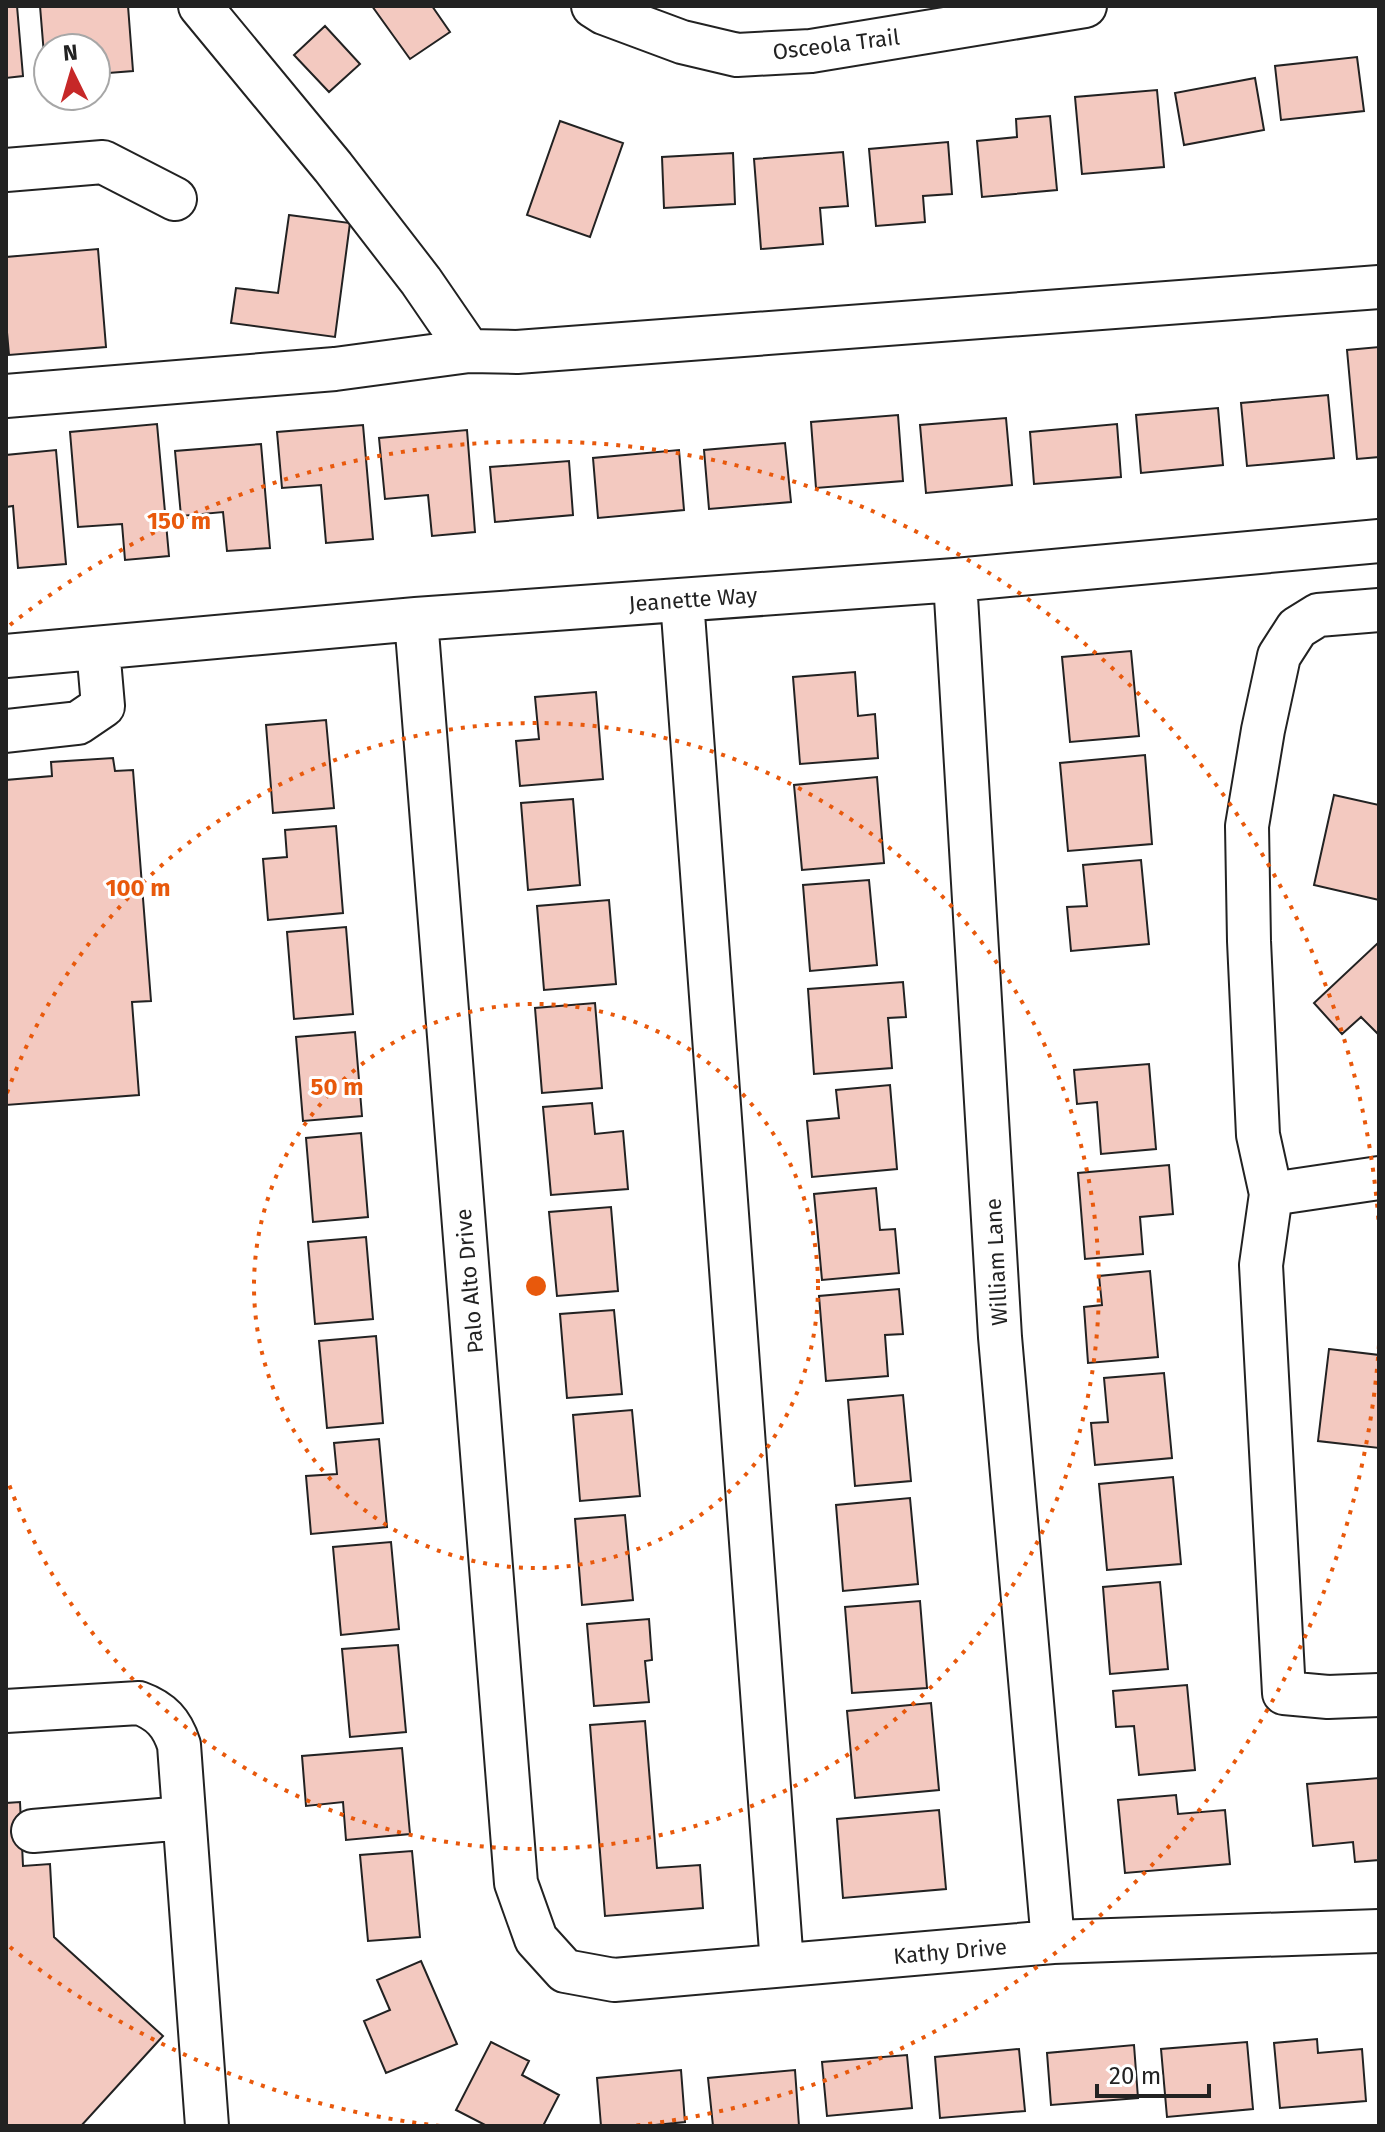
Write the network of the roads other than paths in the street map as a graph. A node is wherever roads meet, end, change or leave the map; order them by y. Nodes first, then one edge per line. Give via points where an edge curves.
1 (200, 6) edge
2 (593, 6) edge
3 (1085, 6) edge
4 (6, 170) edge
5 (175, 199) dead end
6 (1379, 287) edge
7 (469, 351) junction
8 (6, 396) edge
9 (1379, 541) edge
10 (955, 580) junction
11 (682, 600) junction
12 (1379, 610) edge
13 (416, 619) junction
14 (98, 648) junction
15 (6, 656) edge
16 (6, 731) edge
17 (1379, 1178) edge
18 (1271, 1194) junction
19 (1379, 1695) edge
20 (6, 1711) edge
21 (184, 1818) junction
22 (33, 1831) dead end
23 (1379, 1931) edge
24 (536, 1939) joint
25 (1053, 1942) junction
26 (782, 1965) junction
27 (207, 2126) edge

1 - 7 street via 333,167
2 - 3 street, Osceola Trail via 682,42 737,55 811,51
4 - 5 street via 103,162
6 - 7 street via 517,352
7 - 8 street via 335,369
9 - 10 street, Jeanette Way
10 - 11 street, Jeanette Way
10 - 25 street, William Lane via 1000,1337
11 - 13 street, Jeanette Way
11 - 26 street
12 - 18 street via 1318,615 1297,628 1279,656 1263,730 1247,826 1258,1135
13 - 14 street, Jeanette Way
13 - 24 street, Palo Alto Drive via 516,1883
14 - 15 street, Jeanette Way
14 - 16 street via 103,706 78,723
17 - 18 street
18 - 19 street via 1261,1265 1284,1693
20 - 21 street via 123,1703 153,1708 166,1718 179,1745
21 - 22 street
21 - 27 street
23 - 25 street, Kathy Drive
24 - 26 street, Kathy Drive via 565,1971 614,1980
25 - 26 street, Kathy Drive

